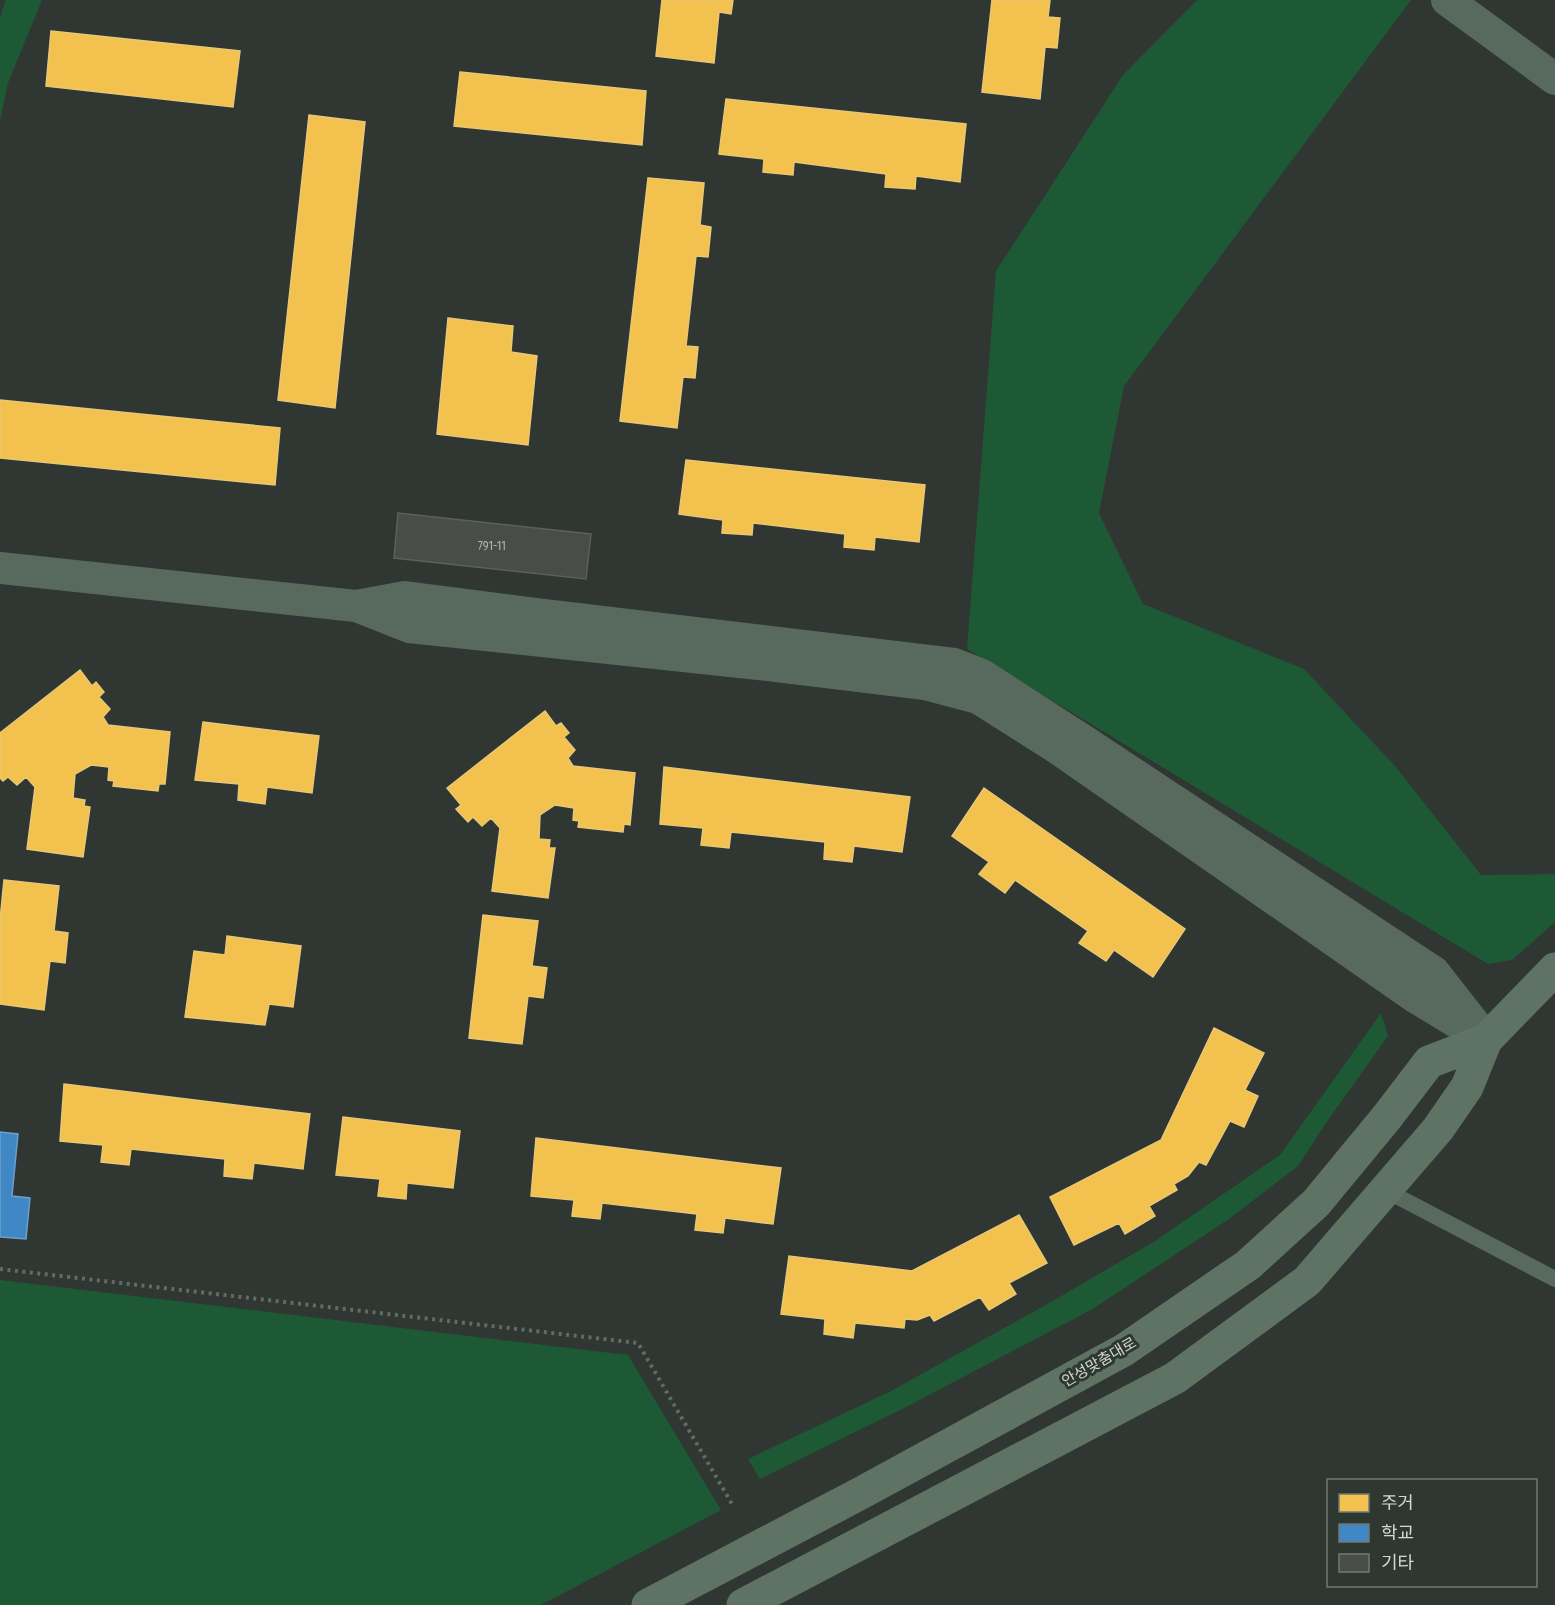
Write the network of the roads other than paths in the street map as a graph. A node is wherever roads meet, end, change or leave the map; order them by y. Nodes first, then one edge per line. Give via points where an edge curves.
1 (1448, 0) edge
2 (1555, 79) edge
3 (0, 568) edge
4 (1555, 969) edge
5 (1486, 1040) junction
6 (1385, 1190) junction
7 (1555, 1280) edge
8 (648, 1605) edge
9 (743, 1605) edge

1 - 2 street
3 - 5 street via 356,606 405,597 954,664 1001,687 1434,972
4 - 5 main road, 안성맞춤대로
5 - 6 main road, 안성맞춤대로 via 1467,1087 1438,1129
5 - 8 main road, 안성맞춤대로 via 1429,1062 1316,1203 1248,1265 1124,1350
6 - 7 lane
6 - 9 main road, 안성맞춤대로 via 1307,1281 1175,1378

